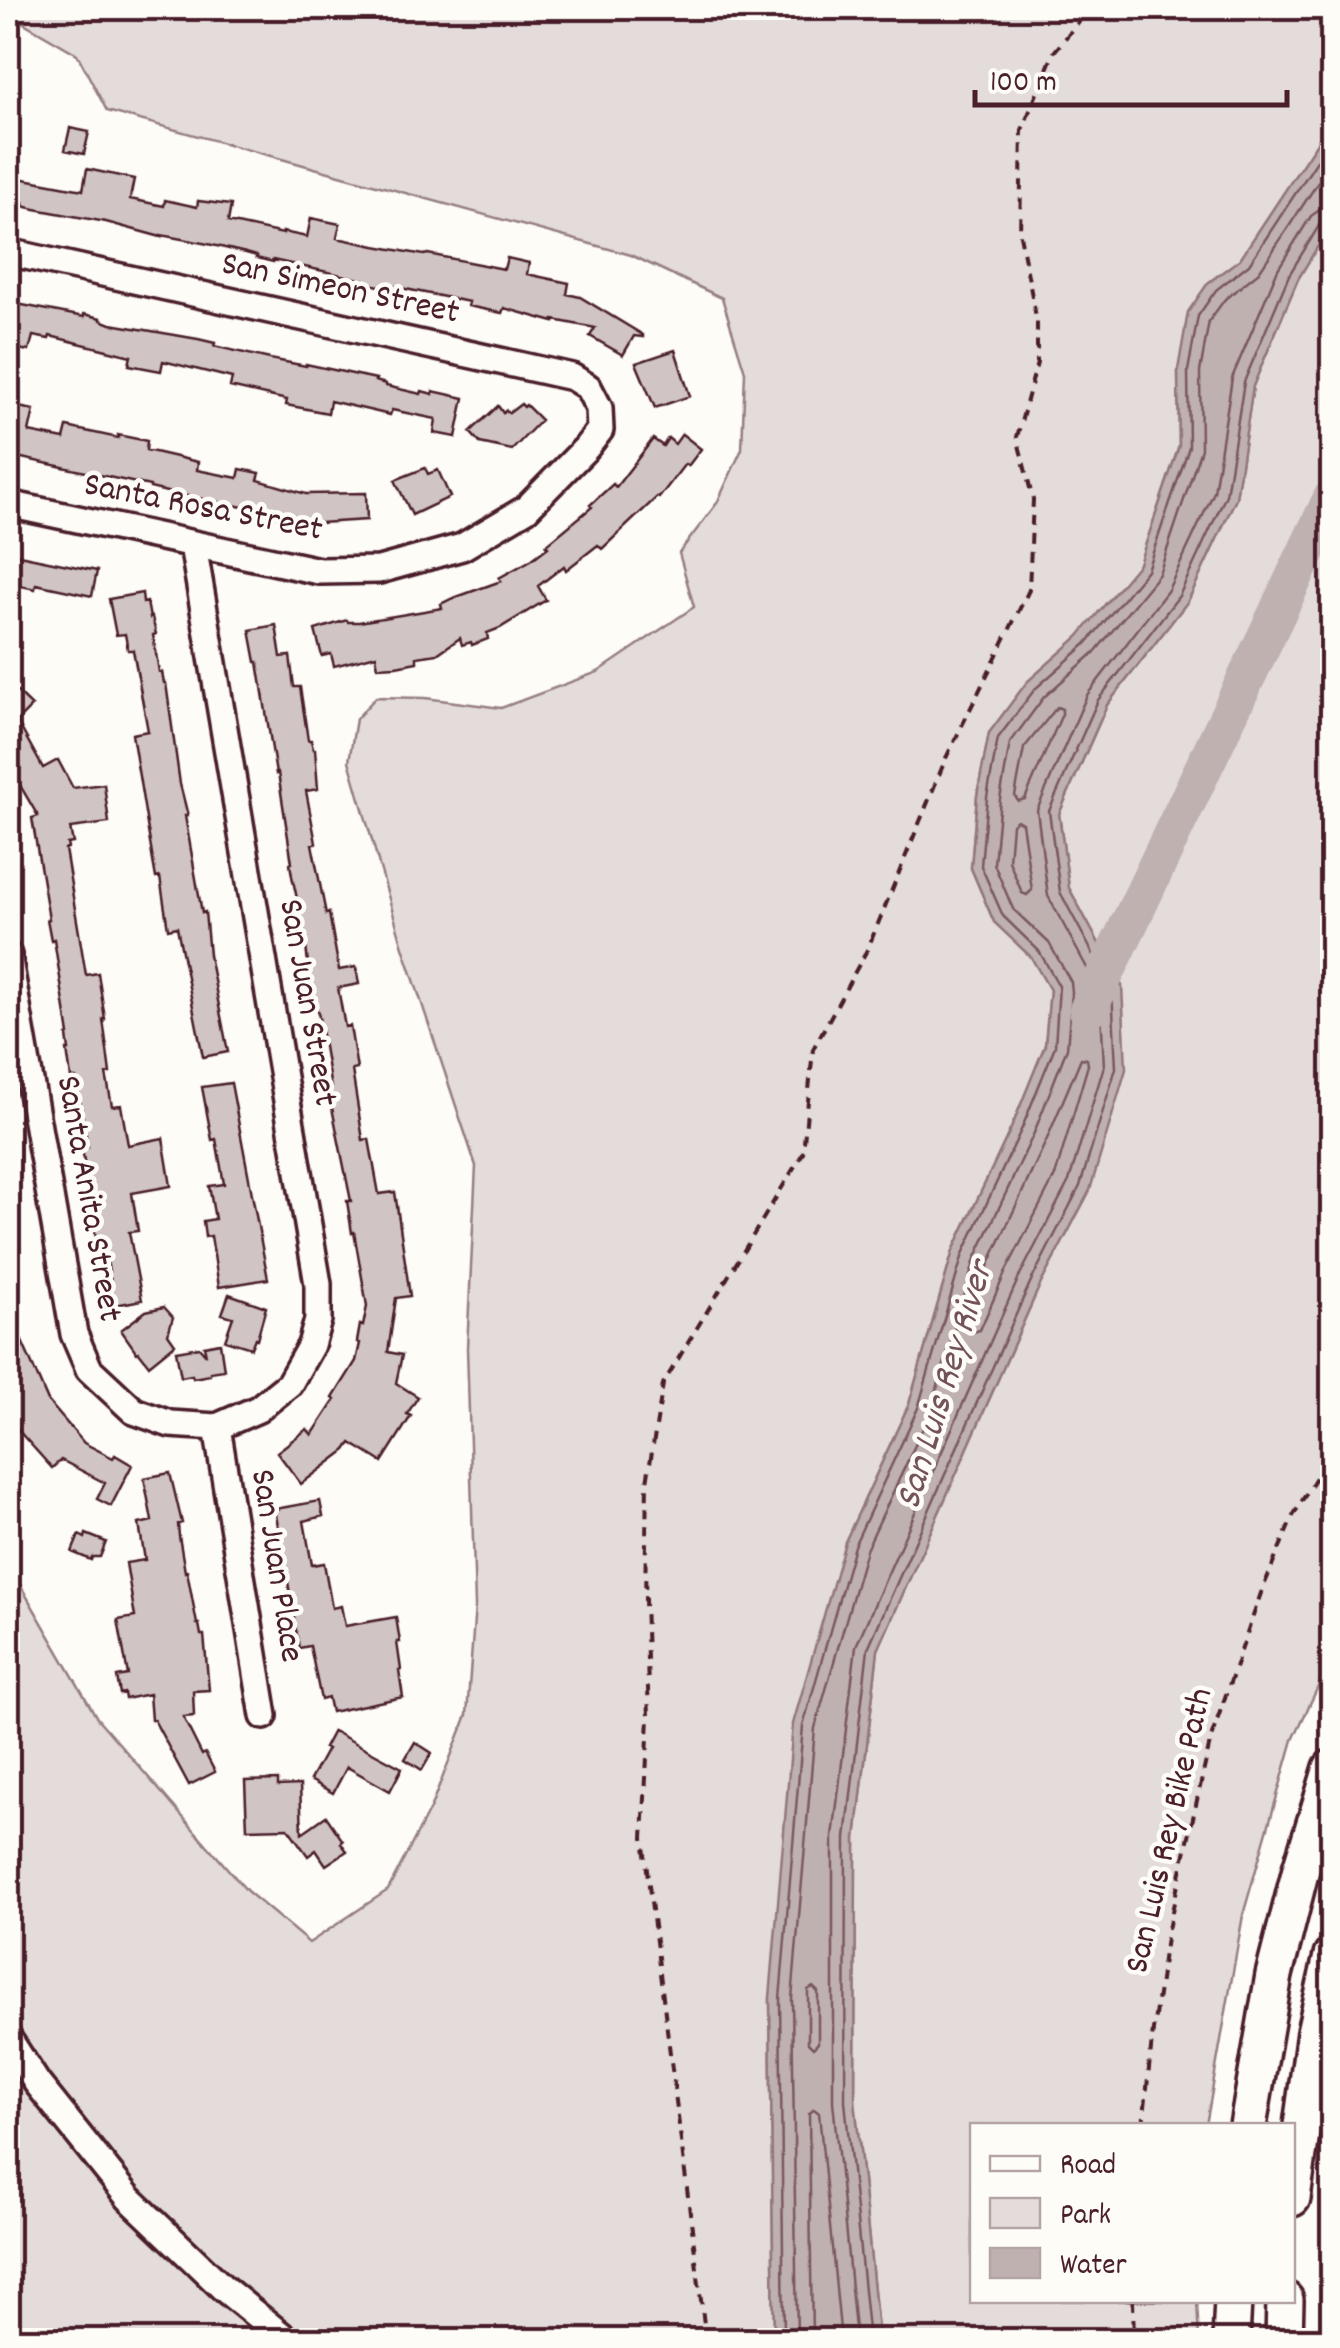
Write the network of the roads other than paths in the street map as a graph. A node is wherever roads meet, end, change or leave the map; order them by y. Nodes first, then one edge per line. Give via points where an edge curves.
1 (8, 252) edge
2 (586, 448) joint
3 (8, 504) edge
4 (194, 545) junction
5 (8, 954) edge
6 (217, 1428) junction
7 (264, 1716) dead end
8 (1332, 1768) edge
9 (1332, 1956) edge
10 (8, 2038) edge
11 (1249, 2123) edge
12 (1295, 2176) edge
13 (1232, 2303) edge
14 (1285, 2303) edge
15 (287, 2340) edge
16 (1231, 2340) edge
17 (1284, 2340) edge

1 - 2 street, San Simeon Street via 572,377 600,408 600,430
2 - 4 street, Santa Rosa Street via 510,519 462,547 379,570 318,571
3 - 4 street, Santa Rosa Street
4 - 6 street, San Juan Street via 318,1284 311,1345 289,1384 258,1409
5 - 6 street, Santa Anita Street via 74,1334 89,1368 134,1411 170,1424
6 - 7 street, San Juan Place
8 - 11 highway via 1274,1975
9 - 12 highway
10 - 15 street via 130,2198
13 - 16 highway
14 - 17 highway

